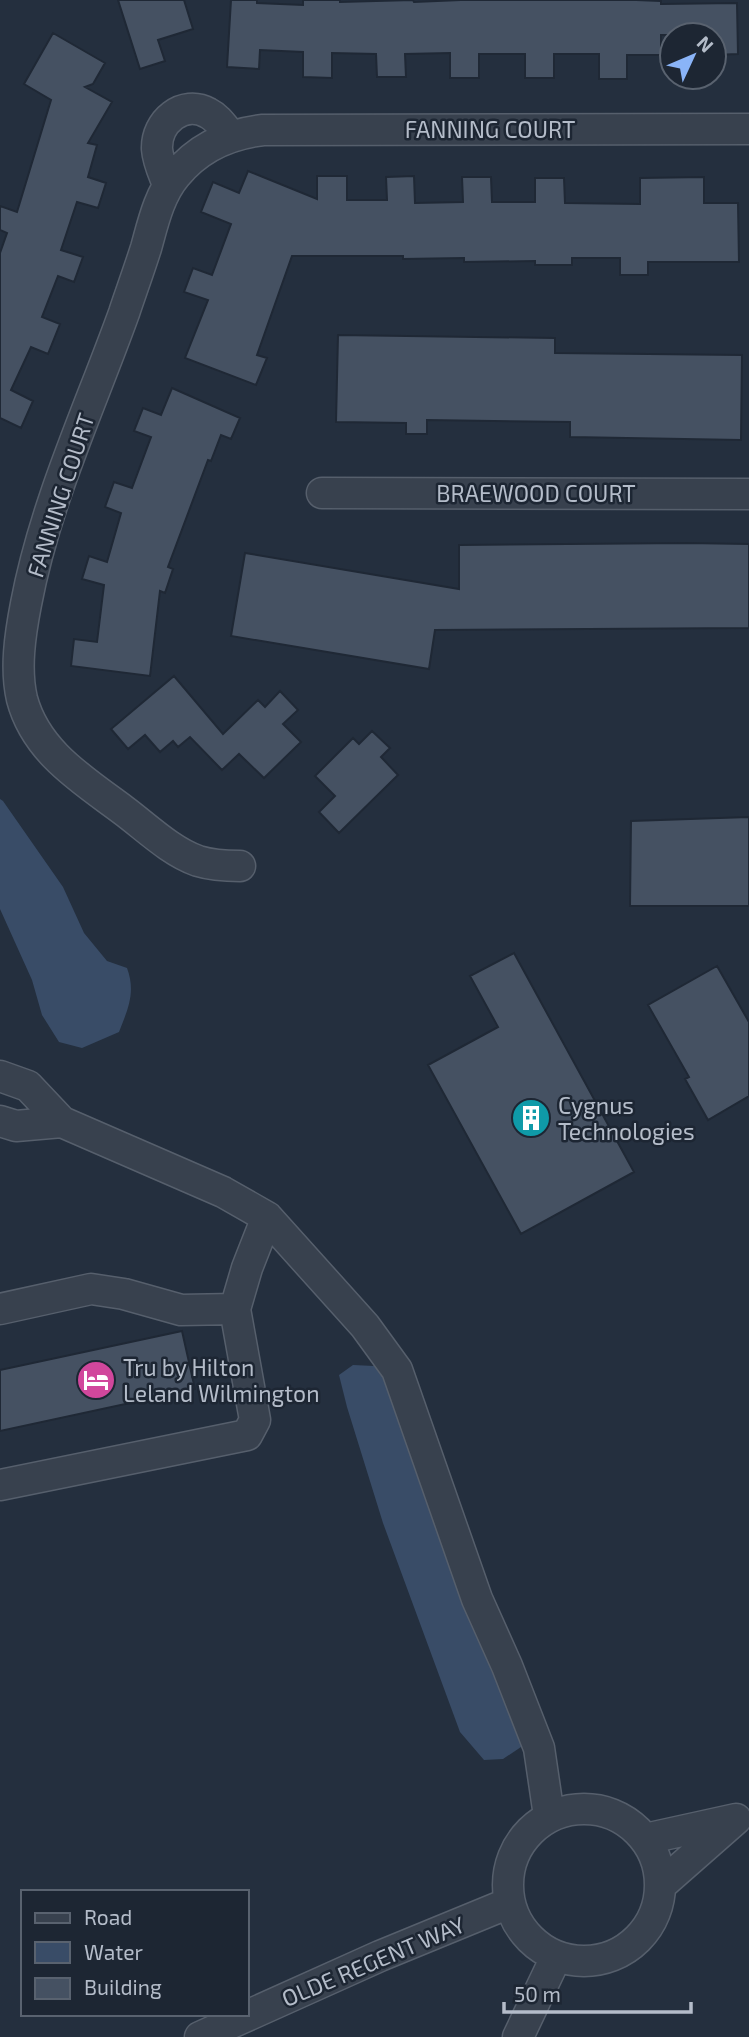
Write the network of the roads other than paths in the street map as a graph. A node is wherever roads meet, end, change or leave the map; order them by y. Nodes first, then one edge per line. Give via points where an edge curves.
1 (749, 129) edge
2 (231, 136) junction
3 (168, 186) junction
4 (323, 493) dead end
5 (749, 494) edge
6 (240, 866) dead end
7 (0, 1076) edge
8 (0, 1121) edge
9 (62, 1122) junction
10 (267, 1217) junction
11 (0, 1309) edge
12 (235, 1309) junction
13 (0, 1485) edge
14 (549, 1816) junction
15 (743, 1818) edge
16 (645, 1839) junction
17 (662, 1884) junction
18 (509, 1903) junction
19 (556, 1957) junction
20 (248, 2015) edge
21 (247, 2016) edge
22 (200, 2037) edge
23 (518, 2037) edge

1 - 2 street, FANNING COURT via 289,129
2 - 3 street, FANNING COURT via 201,152
2 - 3 street via 218,120 198,109 187,108 167,119 157,150
3 - 6 street, FANNING COURT via 36,553 22,624 19,680 32,724 55,757 74,773 174,849 220,866
4 - 5 street, BRAEWOOD COURT
7 - 9 street via 28,1086
8 - 9 street via 16,1126
9 - 10 street via 223,1192
10 - 12 street
10 - 14 street via 365,1326 397,1370 477,1599 539,1748
11 - 12 street via 91,1289 181,1310
12 - 13 street via 255,1420 247,1435
14 - 16 street via 582,1808 609,1812
14 - 18 street via 527,1832 513,1855 507,1881
15 - 16 street
15 - 17 street
16 - 17 street via 655,1854
17 - 19 street via 658,1910 633,1945 609,1958 583,1962
18 - 19 street via 520,1928
18 - 20 street, OLDE REGENT WAY
19 - 23 street
21 - 22 street, OLDE REGENT WAY

